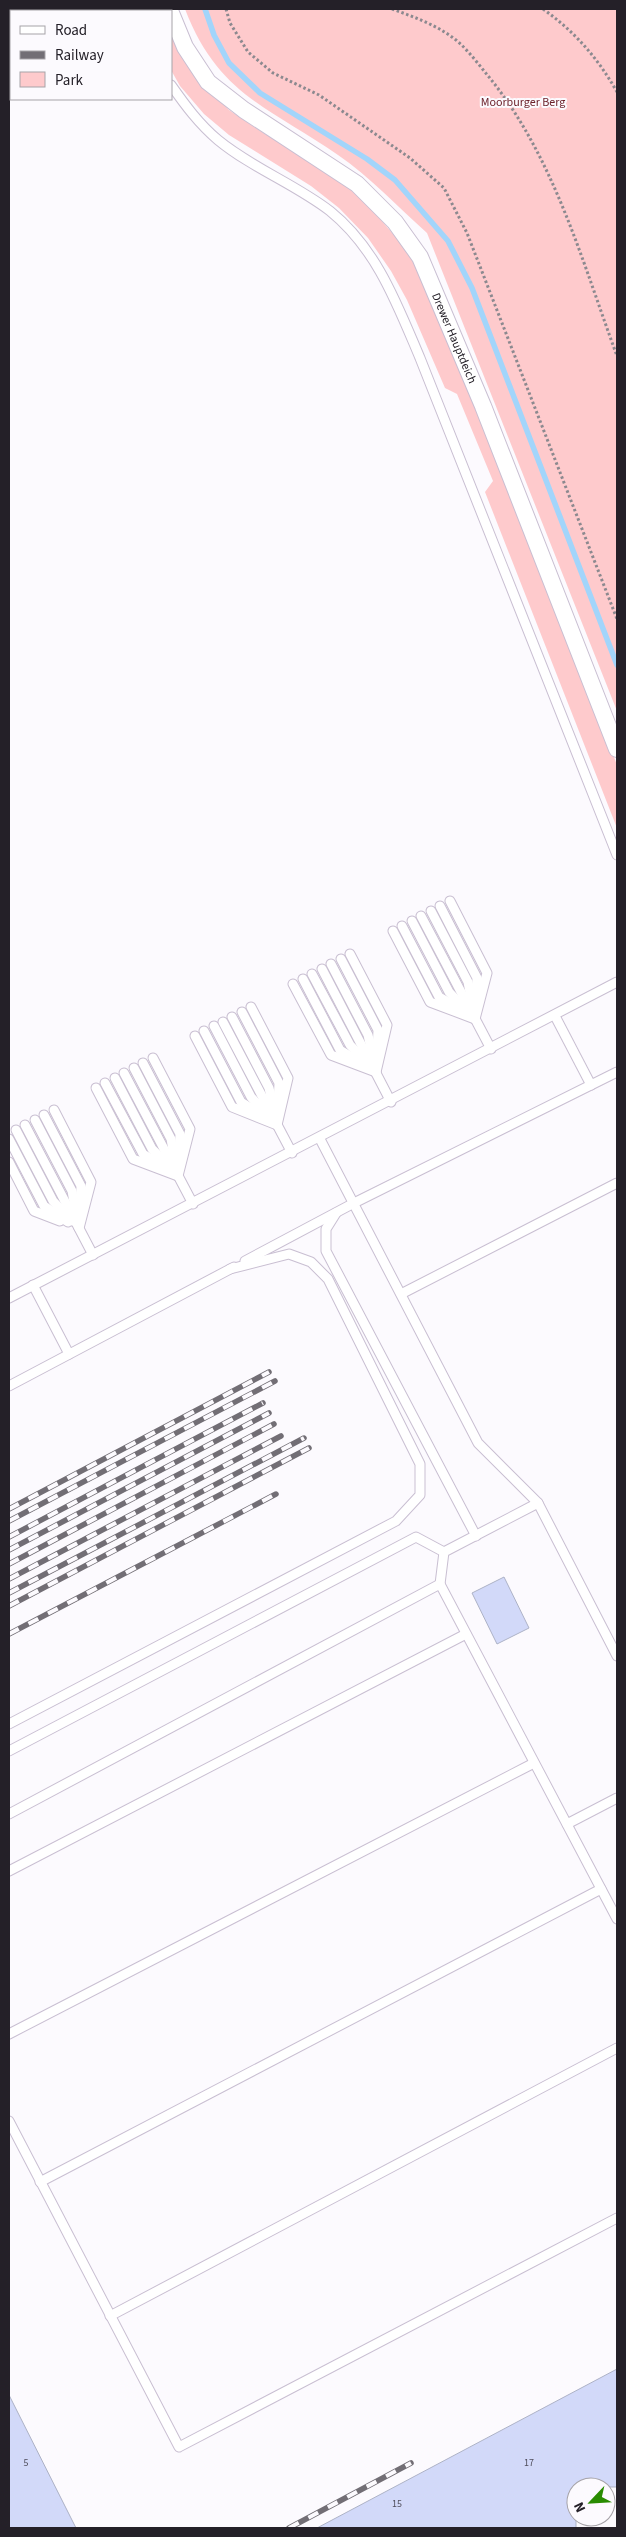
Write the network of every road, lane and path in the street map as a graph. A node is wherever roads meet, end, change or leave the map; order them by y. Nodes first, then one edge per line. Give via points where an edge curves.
1 (226, 9) edge
2 (392, 9) edge
3 (543, 9) edge
4 (172, 16) edge
5 (172, 86) edge
6 (617, 92) edge
7 (617, 356) edge
8 (617, 619) edge
9 (617, 750) edge
10 (617, 854) edge
11 (450, 901) dead end
12 (440, 906) dead end
13 (431, 911) dead end
14 (421, 916) dead end
15 (412, 921) dead end
16 (402, 926) dead end
17 (393, 931) dead end
18 (350, 954) dead end
19 (341, 959) dead end
20 (331, 964) dead end
21 (322, 969) dead end
22 (312, 974) dead end
23 (303, 979) dead end
24 (617, 982) edge
25 (294, 984) dead end
26 (251, 1007) dead end
27 (242, 1012) dead end
28 (555, 1016) junction
29 (232, 1017) dead end
30 (475, 1019) junction
31 (223, 1022) dead end
32 (214, 1026) dead end
33 (204, 1031) dead end
34 (195, 1036) dead end
35 (491, 1050) junction
36 (153, 1058) dead end
37 (143, 1063) dead end
38 (134, 1068) dead end
39 (376, 1072) junction
40 (617, 1072) edge
41 (124, 1073) dead end
42 (115, 1078) dead end
43 (106, 1082) dead end
44 (590, 1085) junction
45 (96, 1088) dead end
46 (391, 1102) junction
47 (54, 1110) dead end
48 (44, 1115) dead end
49 (35, 1120) dead end
50 (26, 1125) dead end
51 (277, 1125) junction
52 (16, 1130) dead end
53 (9, 1139) edge
54 (320, 1139) junction
55 (292, 1153) junction
56 (9, 1162) edge
57 (178, 1176) junction
58 (617, 1182) edge
59 (354, 1203) junction
60 (193, 1204) junction
61 (336, 1212) junction
62 (79, 1228) junction
63 (93, 1255) junction
64 (230, 1269) junction
65 (33, 1285) junction
66 (401, 1294) junction
67 (9, 1298) edge
68 (69, 1354) junction
69 (9, 1386) edge
70 (538, 1503) junction
71 (476, 1536) junction
72 (444, 1552) junction
73 (440, 1584) junction
74 (466, 1634) junction
75 (617, 1656) edge
76 (9, 1724) edge
77 (9, 1751) edge
78 (534, 1762) junction
79 (617, 1798) edge
80 (9, 1814) edge
81 (567, 1824) junction
82 (9, 1871) edge
83 (601, 1889) junction
84 (617, 1919) edge
85 (9, 2034) edge
86 (617, 2048) edge
87 (9, 2121) edge
88 (40, 2182) junction
89 (617, 2218) edge
90 (110, 2316) junction

1 - 8 path via 230,24 248,52 273,73 319,95 410,158 444,188 480,266
2 - 7 path via 426,22 456,40 502,92 532,140 551,179
3 - 6 path via 576,35 596,58
4 - 9 street, Drewer Hauptdeich via 185,47 208,82 244,110 357,184 395,222 420,257 483,406
5 - 10 lane via 191,114 218,140 330,212 356,237 387,280
11 - 30 lane via 487,972
12 - 30 lane via 477,978
13 - 30 lane via 468,982
14 - 30 lane
15 - 30 lane via 449,992
16 - 30 lane via 439,997
17 - 30 lane via 430,1002
18 - 39 lane via 387,1025
19 - 39 lane via 378,1030
20 - 39 lane via 368,1035
21 - 39 lane
22 - 39 lane via 350,1045
23 - 39 lane via 340,1050
24 - 28 lane
25 - 39 lane via 330,1055
26 - 51 lane via 288,1078
27 - 51 lane via 279,1083
28 - 35 lane
28 - 44 lane
29 - 51 lane via 269,1088
30 - 35 lane
31 - 51 lane
32 - 51 lane via 251,1098
33 - 51 lane via 241,1102
34 - 51 lane via 232,1108
35 - 46 lane
36 - 57 lane via 190,1129
37 - 57 lane via 180,1134
38 - 57 lane via 171,1139
39 - 46 lane
40 - 44 lane
41 - 57 lane
42 - 57 lane via 152,1149
43 - 57 lane via 143,1154
44 - 59 lane
45 - 57 lane via 133,1158
46 - 54 lane
47 - 62 lane via 91,1182
48 - 62 lane via 81,1186
49 - 62 lane via 72,1191
50 - 62 lane
51 - 55 lane
52 - 62 lane via 53,1201
53 - 62 lane via 44,1206
54 - 55 lane
54 - 59 lane
55 - 60 lane
56 - 62 lane via 34,1211
57 - 60 lane
58 - 66 lane
59 - 61 lane
59 - 66 lane
60 - 63 lane
61 - 64 lane
61 - 71 lane via 326,1229 326,1251
62 - 63 lane
63 - 65 lane
64 - 68 lane
64 - 76 lane via 289,1254 311,1262 328,1279 420,1464 420,1495 396,1521
65 - 67 lane
65 - 68 lane
66 - 70 lane via 478,1443
68 - 69 lane
70 - 71 lane
70 - 75 lane
71 - 72 lane
72 - 73 lane
72 - 77 lane via 416,1537
73 - 74 lane
73 - 80 lane
74 - 78 lane
74 - 82 lane
78 - 81 lane
78 - 85 lane
79 - 81 lane
81 - 83 lane
83 - 84 lane
83 - 88 lane
86 - 90 lane
87 - 88 lane
88 - 90 lane
89 - 90 lane via 179,2447

